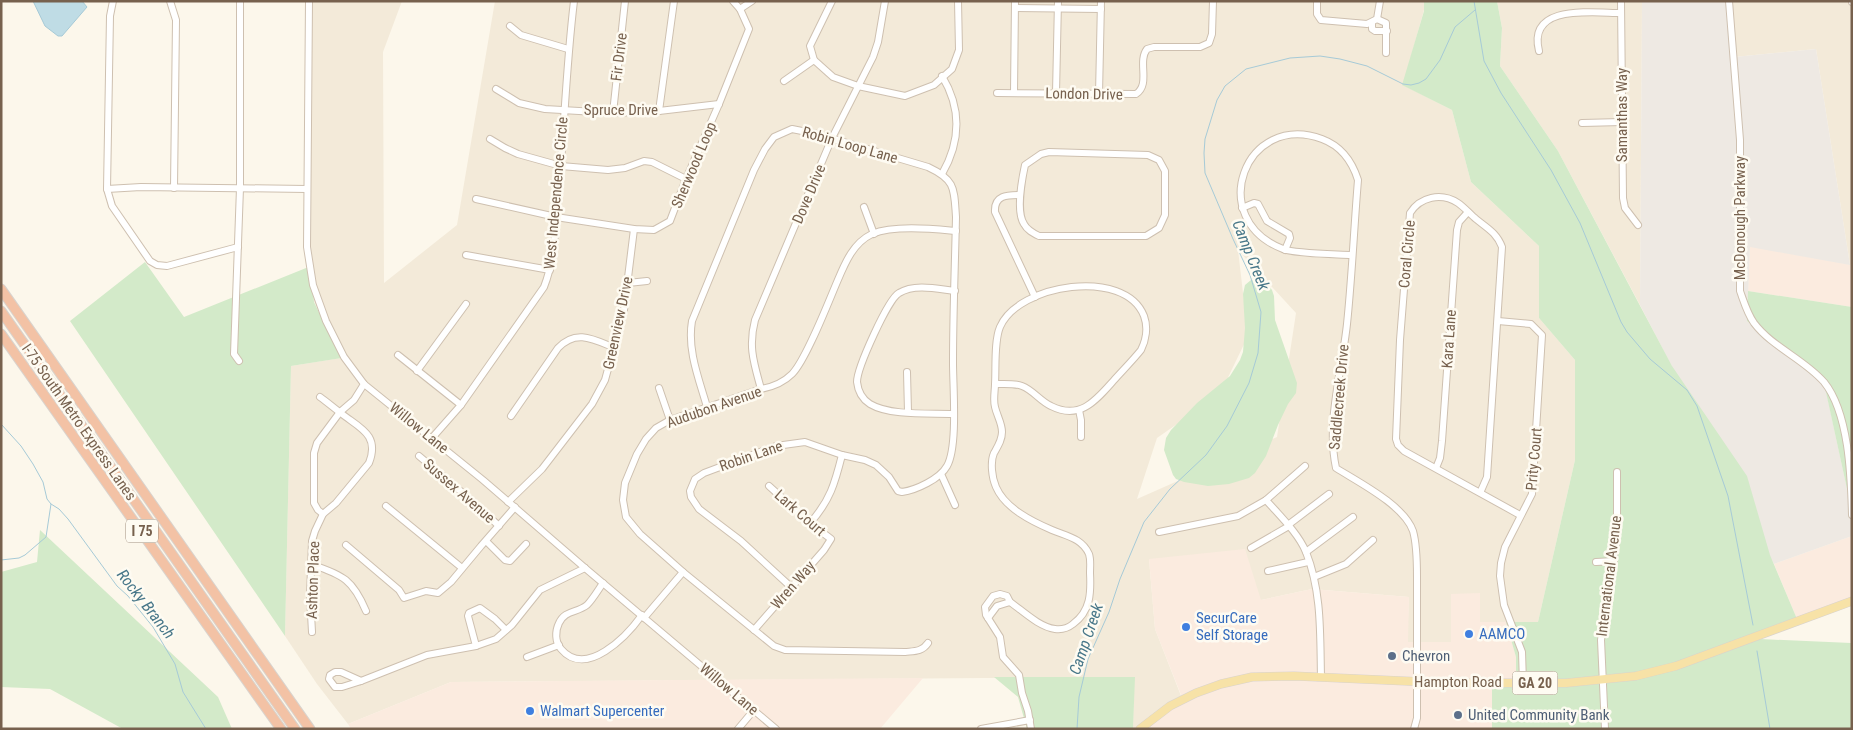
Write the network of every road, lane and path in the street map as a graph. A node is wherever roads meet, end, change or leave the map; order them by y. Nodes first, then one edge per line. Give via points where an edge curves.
1 (113, 1) edge
2 (170, 1) edge
3 (240, 1) edge
4 (309, 1) edge
5 (574, 1) edge
6 (625, 1) edge
7 (674, 1) edge
8 (733, 1) edge
9 (752, 1) edge
10 (832, 1) edge
11 (885, 1) edge
12 (958, 1) edge
13 (1101, 1) edge
14 (1214, 1) edge
15 (1317, 1) edge
16 (1380, 1) edge
17 (1621, 1) edge
18 (1729, 1) edge
19 (1015, 4) edge
20 (1058, 5) edge
21 (740, 9) junction
22 (1101, 9) junction
23 (1621, 13) junction
24 (1375, 21) junction
25 (510, 26) dead end
26 (1387, 31) junction
27 (568, 49) junction
28 (1539, 50) dead end
29 (1386, 53) dead end
30 (814, 60) junction
31 (942, 76) junction
32 (784, 81) dead end
33 (858, 86) junction
34 (496, 89) dead end
35 (997, 93) dead end
36 (1056, 93) junction
37 (1014, 94) junction
38 (1100, 94) junction
39 (720, 104) junction
40 (563, 110) junction
41 (659, 111) junction
42 (612, 113) junction
43 (1622, 122) junction
44 (1582, 123) dead end
45 (832, 138) junction
46 (490, 139) dead end
47 (561, 166) junction
48 (942, 174) junction
49 (686, 179) junction
50 (174, 188) junction
51 (240, 188) junction
52 (107, 189) junction
53 (307, 189) junction
54 (1020, 195) junction
55 (476, 199) dead end
56 (864, 207) dead end
57 (1242, 208) junction
58 (1468, 212) junction
59 (556, 217) junction
60 (1638, 225) dead end
61 (634, 229) junction
62 (956, 231) junction
63 (874, 234) junction
64 (238, 247) junction
65 (1285, 250) junction
66 (1352, 254) junction
67 (466, 255) dead end
68 (550, 270) junction
69 (628, 282) junction
70 (647, 282) dead end
71 (1, 289) edge
72 (956, 291) junction
73 (1035, 297) junction
74 (466, 304) dead end
75 (1, 311) edge
76 (1498, 321) junction
77 (1, 334) edge
78 (615, 348) junction
79 (398, 355) dead end
80 (240, 361) dead end
81 (417, 371) junction
82 (907, 372) dead end
83 (364, 384) junction
84 (995, 384) junction
85 (659, 388) dead end
86 (761, 389) junction
87 (320, 396) dead end
88 (461, 405) junction
89 (707, 407) junction
90 (1079, 410) junction
91 (340, 412) junction
92 (908, 412) junction
93 (953, 414) junction
94 (511, 416) dead end
95 (670, 420) junction
96 (1081, 436) dead end
97 (432, 438) junction
98 (842, 454) junction
99 (419, 456) dead end
100 (1305, 466) dead end
101 (1436, 468) junction
102 (1617, 472) dead end
103 (941, 474) junction
104 (769, 486) dead end
105 (1480, 493) junction
106 (1329, 494) dead end
107 (1266, 500) junction
108 (508, 502) junction
109 (955, 505) dead end
110 (386, 506) dead end
111 (515, 507) junction
112 (323, 514) junction
113 (1520, 515) junction
114 (1852, 515) edge
115 (1353, 518) dead end
116 (810, 523) junction
117 (499, 526) junction
118 (1289, 526) junction
119 (1159, 532) dead end
120 (831, 539) joint
121 (1373, 540) dead end
122 (486, 541) junction
123 (346, 544) dead end
124 (526, 544) dead end
125 (1251, 548) dead end
126 (1306, 552) junction
127 (1308, 562) junction
128 (1596, 562) dead end
129 (1614, 562) junction
130 (313, 565) junction
131 (462, 568) junction
132 (585, 568) junction
133 (683, 572) junction
134 (1268, 572) dead end
135 (1314, 577) junction
136 (603, 583) junction
137 (791, 587) junction
138 (1852, 601) edge
139 (1010, 602) junction
140 (366, 612) dead end
141 (643, 617) junction
142 (988, 618) junction
143 (506, 630) junction
144 (754, 630) junction
145 (312, 632) dead end
146 (928, 643) dead end
147 (559, 645) junction
148 (476, 646) junction
149 (527, 657) dead end
150 (1321, 677) junction
151 (1604, 680) junction
152 (361, 681) dead end
153 (1417, 682) junction
154 (1523, 682) junction
155 (754, 710) junction
156 (1030, 720) junction
157 (282, 729) edge
158 (295, 729) edge
159 (310, 729) edge
160 (738, 729) edge
161 (776, 729) edge
162 (982, 729) edge
163 (1032, 729) edge
164 (1140, 729) edge
165 (1414, 729) edge
166 (1605, 729) edge

1 - 52 street via 110,16
2 - 50 street via 176,20
3 - 51 street
4 - 53 street, Willow Lane
5 - 27 street, West Independence Circle
6 - 42 street, Fir Drive
7 - 41 street
8 - 21 street, Sherwood Loop
9 - 21 street
10 - 30 street via 810,46
11 - 33 street, Dove Drive via 878,42
12 - 31 street via 959,50 952,69
13 - 22 street
14 - 38 street, London Drive via 1212,36 1207,44 1200,47 1149,48 1144,56 1143,85 1139,92 1131,95
15 - 24 street via 1317,14 1325,22
16 - 24 street
17 - 23 street, Samanthas Way
18 - 114 street, McDonough Parkway via 1740,140 1740,291 1753,322 1824,383 1836,403 1847,445
19 - 20 street
19 - 37 street
20 - 22 street
20 - 36 street
21 - 39 street, Sherwood Loop via 749,29
22 - 38 street
23 - 28 street via 1555,16 1540,30 1536,40
23 - 43 street, Samanthas Way
24 - 26 street via 1385,22
24 - 26 street via 1372,29
25 - 27 street via 521,35
26 - 29 street
27 - 40 street, West Independence Circle
30 - 32 street
30 - 33 street via 833,77
31 - 33 street via 934,85 905,96
31 - 48 street via 954,101 956,114 955,143
33 - 45 street, Dove Drive
34 - 40 street, Spruce Drive via 519,103
35 - 37 street, London Drive
36 - 37 street, London Drive
36 - 38 street, London Drive
39 - 41 street, Spruce Drive
39 - 49 street, Sherwood Loop
40 - 42 street, Spruce Drive
40 - 47 street, West Independence Circle
41 - 42 street, Spruce Drive
43 - 44 street
43 - 60 street, Samanthas Way via 1622,198 1625,208
45 - 48 street, Robin Loop Lane
45 - 86 street, Dove Drive via 755,320 750,338
45 - 89 street, Robin Loop Lane via 792,129 784,132 774,137 754,170 699,302 689,335
46 - 47 street via 518,154
47 - 49 street via 608,170 644,161
47 - 59 street, West Independence Circle
48 - 62 street via 955,193
49 - 61 street, Sherwood Loop via 670,221 654,230
50 - 51 street
50 - 52 street
51 - 53 street
51 - 64 street
52 - 64 street via 112,206 150,261 157,265 167,266
53 - 83 street, Willow Lane via 307,247 317,297 337,346
54 - 54 street via 1026,165 1049,152 1148,155 1158,160 1165,171 1165,215 1159,228 1146,236 1040,236 1022,223
54 - 73 street via 1001,197 995,210
55 - 59 street, Sherwood Loop
56 - 63 street
57 - 65 street via 1256,231
57 - 65 street via 1258,204 1267,221 1289,234
57 - 66 street, Saddlecreek Drive via 1243,173 1249,161 1269,141 1288,134 1312,135 1331,142 1350,160 1358,180
58 - 76 street, Coral Circle via 1498,236 1502,247
58 - 101 street, Kara Lane via 1457,230 1441,450
58 - 101 street, Coral Circle via 1446,198 1426,198 1415,204 1410,213 1396,439 1404,451
59 - 61 street, Sherwood Loop
59 - 68 street, West Independence Circle
61 - 69 street, Greenview Drive
62 - 63 street, Audubon Avenue via 894,230
62 - 72 street
63 - 86 street, Audubon Avenue via 858,243 849,256 798,367 785,380
64 - 80 street via 234,354
65 - 66 street
66 - 153 street, Saddlecreek Drive via 1332,450 1336,468 1390,504 1408,521 1413,531 1417,559
67 - 68 street
68 - 88 street, West Independence Circle via 544,286
69 - 70 street
69 - 78 street, Greenview Drive
71 - 159 highway, I 75
72 - 92 street via 912,288 898,293 886,309 857,378 862,397 879,408
72 - 93 street
73 - 84 street via 1016,308 1000,326
73 - 90 street via 1066,287 1102,288 1128,297 1140,308 1144,318 1145,337 1138,353 1095,402
74 - 81 street
75 - 158 highway, I-75 South Metro Express Lanes
76 - 105 street, Coral Circle via 1487,477
76 - 113 street, Prity Court via 1530,324 1542,335 1533,489
77 - 157 highway, I 75
78 - 94 street via 578,336 565,341
78 - 108 street, Greenview Drive via 605,380 592,404 542,469
79 - 81 street
81 - 88 street
82 - 92 street
83 - 91 street via 354,400
83 - 97 street, Willow Lane
84 - 90 street via 1020,385 1053,408
84 - 139 street via 994,405 1002,434 992,472 999,493 1023,514 1079,541 1087,550 1090,561 1087,606 1082,616 1067,628 1047,627
85 - 95 street
86 - 89 street, Audubon Avenue
87 - 91 street, Ashton Place
88 - 97 street, West Independence Circle
89 - 95 street, Audubon Avenue
90 - 96 street
91 - 112 street via 317,443 314,453 314,503
91 - 112 street, Ashton Place via 370,437 372,455 336,503
92 - 93 street
93 - 103 street via 952,453
95 - 133 street, Audubon Avenue via 656,428 641,446 625,483 622,500 629,522
97 - 108 street, Willow Lane
98 - 103 street, Robin Lane via 876,465 902,492
98 - 116 street via 829,498
98 - 137 street, Robin Lane via 805,442 788,443 704,473 691,486 691,497 699,509 741,541
99 - 117 street, Sussex Avenue
100 - 107 street
101 - 105 street, Coral Circle
102 - 129 street, International Avenue
103 - 109 street
104 - 116 street, Lark Court
105 - 113 street, Coral Circle
106 - 118 street
107 - 118 street
107 - 119 street via 1238,516
108 - 111 street, Willow Lane
110 - 131 street
111 - 117 street
111 - 132 street, Willow Lane
112 - 130 street, Ashton Place via 312,541
113 - 154 street, Prity Court via 1505,547 1500,576 1504,605 1522,652
115 - 126 street
116 - 120 street, Lark Court
117 - 122 street
118 - 125 street
118 - 126 street
120 - 137 street, Wren Way
121 - 135 street via 1346,564
122 - 124 street via 510,561
122 - 131 street
123 - 131 street via 404,598 426,591 438,593
126 - 127 street
127 - 134 street
127 - 135 street
128 - 129 street
129 - 151 street, International Avenue via 1601,640
130 - 140 street via 339,574 360,596
130 - 145 street, Ashton Place via 310,596
132 - 136 street, Willow Lane
132 - 143 street via 540,590
133 - 141 street
133 - 144 street, Audubon Avenue
135 - 150 street via 1320,615
136 - 141 street, Willow Lane
136 - 147 street via 586,605 570,611 561,619 556,634
137 - 144 street, Wren Way
138 - 151 main road, Hampton Road / GA 20 via 1676,666
139 - 142 street via 997,606
139 - 142 street via 1004,595 990,598 985,607
141 - 147 street via 616,645 585,659 566,654
141 - 155 street, Willow Lane
142 - 156 street via 1000,637 1003,657 1019,675
143 - 148 street via 496,639
143 - 148 street via 480,608 469,612
144 - 146 street, Audubon Avenue via 774,646 785,650 911,651 922,649
147 - 149 street
148 - 152 street via 427,655
150 - 153 main road, Hampton Road / GA 20
150 - 164 main road, Hampton Road / GA 20 via 1262,676 1221,684 1170,706
151 - 154 main road, Hampton Road / GA 20
151 - 166 street, International Avenue
153 - 154 main road, Hampton Road / GA 20
153 - 165 street, Saddlecreek Drive
155 - 160 street
155 - 161 street, Willow Lane
156 - 162 street
156 - 163 street

